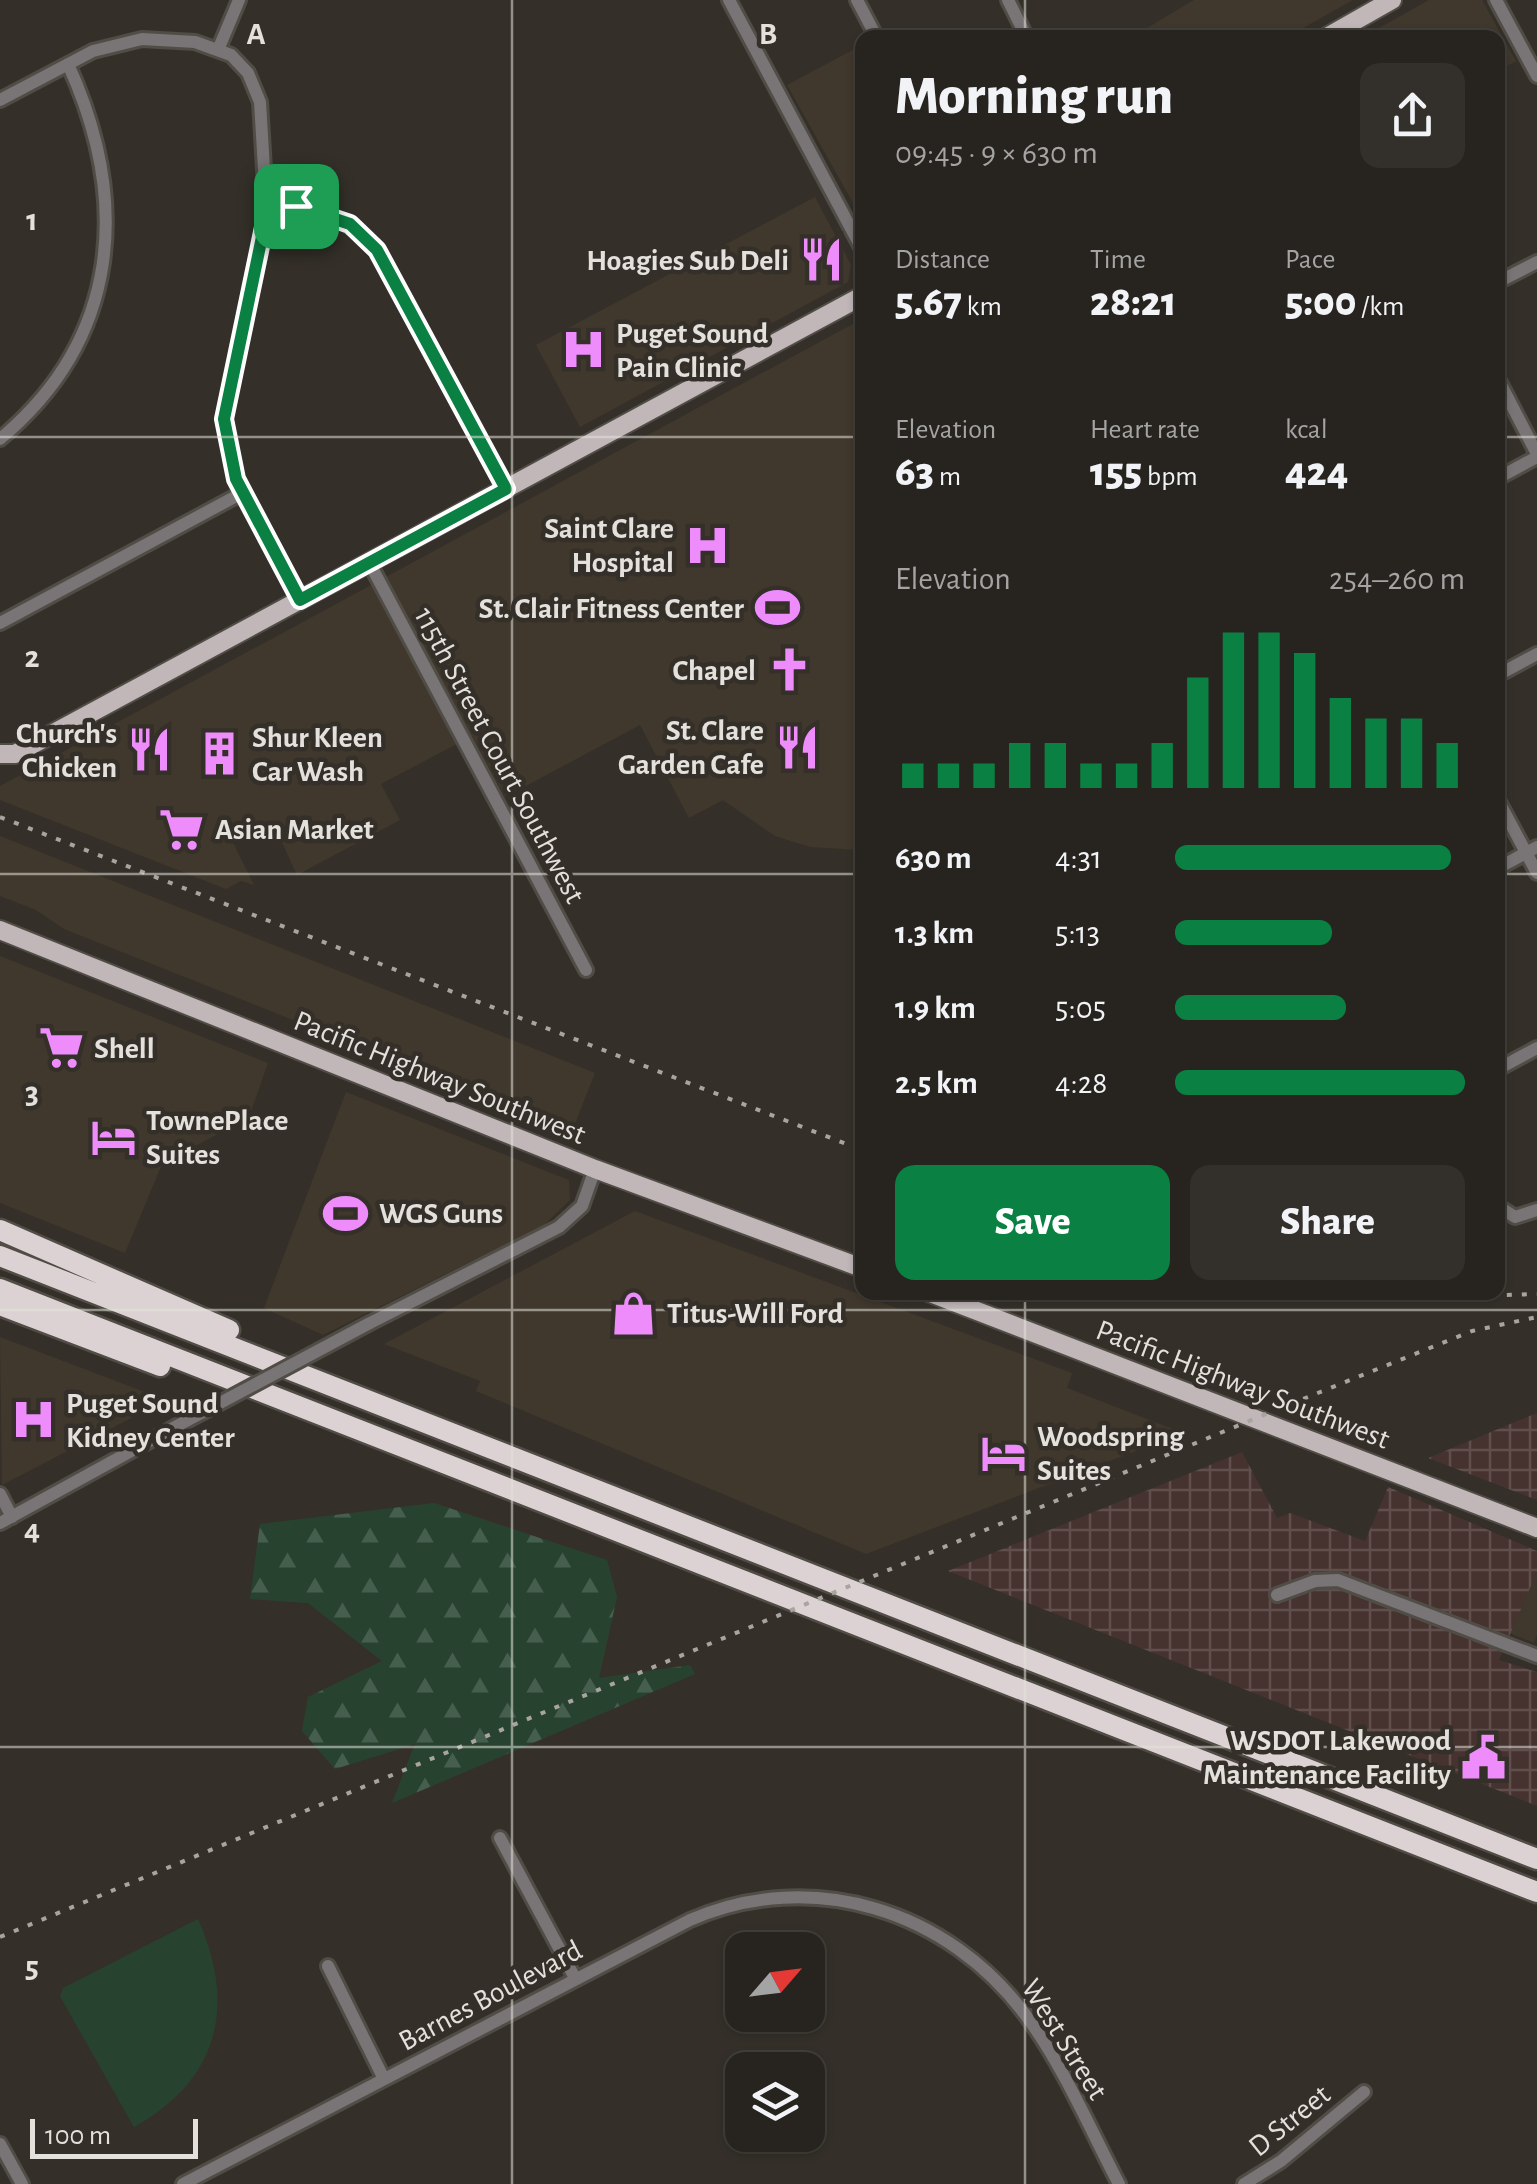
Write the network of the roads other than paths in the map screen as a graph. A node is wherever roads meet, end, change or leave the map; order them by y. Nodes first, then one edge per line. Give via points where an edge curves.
1 (239, 0) edge
2 (729, 0) edge
3 (857, 0) edge
4 (1008, 0) edge
5 (1392, 0) edge
6 (1496, 0) edge
7 (873, 30) edge
8 (1024, 30) edge
9 (1339, 30) edge
10 (218, 50) junction
11 (68, 64) junction
12 (1536, 70) edge
13 (0, 100) edge
14 (268, 208) junction
15 (855, 236) edge
16 (1537, 262) edge
17 (1505, 278) edge
18 (855, 300) edge
19 (1505, 393) edge
20 (0, 439) edge
21 (1537, 455) edge
22 (1505, 474) edge
23 (506, 489) junction
24 (242, 492) junction
25 (370, 564) junction
26 (300, 600) junction
27 (0, 623) edge
28 (1537, 654) edge
29 (1505, 671) edge
30 (7, 754) edge
31 (0, 772) edge
32 (1505, 811) edge
33 (1531, 850) edge
34 (1505, 864) edge
35 (1537, 873) edge
36 (0, 930) edge
37 (586, 970) dead end
38 (1537, 1048) edge
39 (1505, 1064) edge
40 (595, 1169) junction
41 (1537, 1210) edge
42 (1505, 1211) edge
43 (0, 1230) edge
44 (0, 1256) edge
45 (855, 1265) edge
46 (0, 1289) edge
47 (949, 1300) edge
48 (0, 1306) edge
49 (337, 1386) junction
50 (306, 1409) junction
51 (0, 1494) edge
52 (6, 1520) edge
53 (1537, 1528) edge
54 (1277, 1595) dead end
55 (1537, 1656) edge
56 (500, 1838) dead end
57 (1537, 1859) edge
58 (1537, 1892) edge
59 (834, 1897) joint
60 (328, 1966) dead end
61 (575, 1978) junction
62 (384, 2079) junction
63 (1364, 2092) dead end
64 (0, 2144) edge
65 (22, 2184) edge
66 (183, 2184) edge
67 (1119, 2184) edge
68 (1244, 2184) edge

1 - 10 street
2 - 15 street
3 - 7 street
4 - 8 street
5 - 9 main road
6 - 12 street
10 - 11 street via 142,39 102,47
10 - 14 street via 241,64 256,88
11 - 13 street
11 - 20 street via 104,167 102,265 76,344 36,405
14 - 23 street via 333,215 377,250
14 - 24 street via 225,398 227,447
16 - 17 street
18 - 23 main road
19 - 21 street
21 - 22 street
23 - 25 main road
24 - 26 street
24 - 27 street
25 - 26 main road
25 - 37 street, 115th Street Court Southwest
26 - 30 main road
28 - 29 street
30 - 31 main road
32 - 33 street
33 - 34 street
33 - 35 street
36 - 40 main road, Pacific Highway Southwest
38 - 39 street
40 - 45 main road, Pacific Highway Southwest
40 - 52 street, bridge via 582,1206 567,1221
41 - 42 street via 1515,1217
43 - 49 highway via 270,1347
44 - 49 highway
46 - 50 highway
47 - 53 main road, Pacific Highway Southwest
48 - 50 highway via 210,1384
49 - 57 highway
50 - 58 highway
51 - 52 street
54 - 55 street via 1340,1580
56 - 61 street
59 - 61 street, Barnes Boulevard via 724,1906
59 - 67 street, West Street via 923,1926 1000,1983 1036,2030
60 - 62 street
61 - 62 street, Barnes Boulevard
62 - 66 street, Barnes Boulevard
63 - 68 street, D Street via 1281,2162
64 - 65 street

